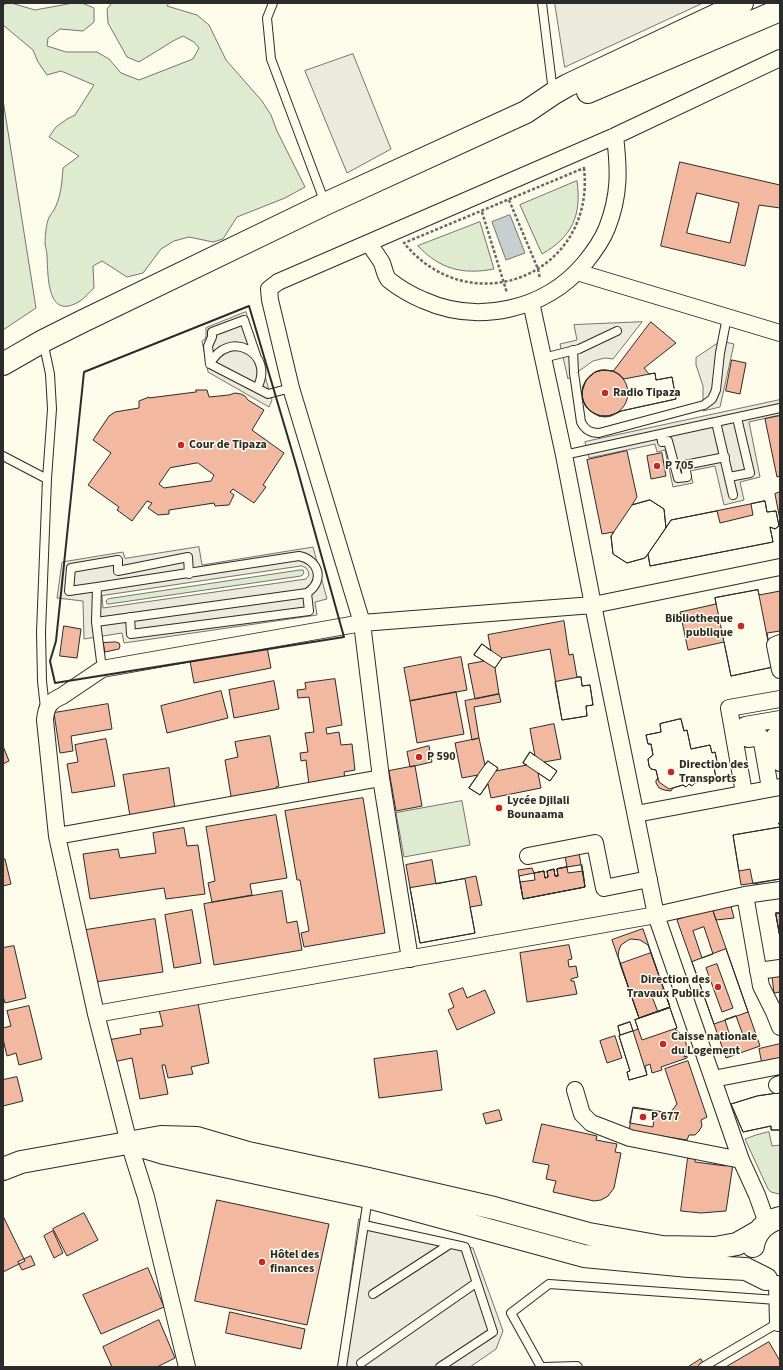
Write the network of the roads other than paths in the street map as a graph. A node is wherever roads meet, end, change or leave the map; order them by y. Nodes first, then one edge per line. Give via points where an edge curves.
1 (273, 3) edge
2 (542, 3) edge
3 (742, 3) edge
4 (780, 10) edge
5 (780, 58) edge
6 (554, 93) junction
7 (526, 112) junction
8 (615, 136) junction
9 (325, 204) junction
10 (369, 243) junction
11 (577, 272) junction
12 (538, 299) junction
13 (727, 317) junction
14 (617, 331) dead end
15 (780, 332) edge
16 (43, 341) junction
17 (573, 350) junction
18 (256, 355) junction
19 (543, 358) junction
20 (3, 364) edge
21 (210, 364) junction
22 (257, 388) junction
23 (292, 388) junction
24 (780, 408) edge
25 (737, 418) junction
26 (716, 422) junction
27 (661, 434) junction
28 (564, 455) junction
29 (3, 456) edge
30 (725, 456) junction
31 (729, 477) junction
32 (47, 479) junction
33 (733, 495) dead end
34 (780, 567) edge
35 (189, 574) junction
36 (97, 587) junction
37 (307, 593) junction
38 (593, 604) junction
39 (130, 617) junction
40 (96, 622) junction
41 (362, 623) junction
42 (780, 644) edge
43 (102, 669) junction
44 (780, 670) edge
45 (780, 699) edge
46 (45, 711) junction
47 (780, 719) edge
48 (780, 734) edge
49 (780, 763) edge
50 (381, 778) junction
51 (775, 788) edge
52 (744, 794) junction
53 (636, 814) junction
54 (58, 836) junction
55 (528, 856) dead end
56 (649, 879) junction
57 (780, 890) edge
58 (745, 895) junction
59 (656, 915) junction
60 (410, 959) junction
61 (780, 968) edge
62 (758, 971) junction
63 (777, 1012) edge
64 (96, 1014) junction
65 (780, 1028) edge
66 (780, 1066) edge
67 (713, 1079) junction
68 (575, 1090) dead end
69 (129, 1143) junction
70 (741, 1160) junction
71 (3, 1169) edge
72 (368, 1197) junction
73 (364, 1224) junction
74 (768, 1224) edge
75 (450, 1244) junction
76 (476, 1283) junction
77 (775, 1287) edge
78 (373, 1294) dead end
79 (779, 1324) edge
80 (361, 1363) dead end
81 (187, 1367) edge
82 (342, 1367) edge
83 (440, 1367) edge
84 (542, 1367) edge
85 (578, 1367) edge
86 (703, 1367) edge

1 - 9 lane via 267,18 271,59
2 - 6 lane
3 - 6 main road
4 - 7 main road via 559,104
5 - 8 street
6 - 7 main road
7 - 9 main road
8 - 10 street via 506,192 478,195
8 - 11 street via 618,178 615,204 607,229 597,247
9 - 16 main road
10 - 12 street via 388,279 409,294 434,305 459,311 486,313 512,309
10 - 23 street via 278,282 269,289
11 - 12 street via 561,286
11 - 13 street
12 - 19 street
13 - 15 street
13 - 17 lane via 715,395 708,402 699,407 599,433 588,431 581,422
14 - 17 lane
16 - 20 main road
16 - 32 lane via 52,397
17 - 19 lane
18 - 21 lane via 244,348 231,346 218,352
18 - 21 lane via 244,320 212,332 208,346
18 - 22 lane via 262,368
19 - 28 street
21 - 22 lane
22 - 23 lane via 268,394
23 - 41 street
24 - 25 lane
25 - 26 lane
25 - 31 lane via 750,473
26 - 27 lane
26 - 30 lane
27 - 28 lane
27 - 30 lane via 662,442 668,441 678,478 687,477 685,465
28 - 38 street
29 - 32 lane
30 - 31 lane
31 - 33 lane
32 - 46 lane via 41,632
34 - 38 street
35 - 36 lane
35 - 36 lane via 188,557 118,571 118,560 71,568 69,591
35 - 37 lane via 299,556 308,559 317,571 317,581
36 - 40 lane
37 - 39 lane
37 - 39 lane via 310,610 302,612 131,634
38 - 41 street
38 - 53 street
39 - 40 lane
40 - 43 lane
41 - 43 street
41 - 50 street
42 - 44 street via 775,645
43 - 46 street via 55,699
45 - 52 street via 729,708
46 - 54 street
47 - 51 street via 745,725 748,739 761,737
48 - 49 street via 775,735
50 - 54 street
50 - 60 street
51 - 52 street
52 - 53 street
53 - 56 street
54 - 64 street
55 - 56 street via 595,843 604,888
56 - 59 street
57 - 58 street
58 - 59 street
58 - 62 street
59 - 60 street
59 - 67 street
60 - 64 street
61 - 62 street
62 - 63 street via 761,986
63 - 65 street
64 - 69 street
66 - 67 street
67 - 70 street
68 - 70 street via 582,1114 591,1123 630,1138
69 - 71 main road via 21,1162
69 - 72 main road via 164,1153
69 - 74 main road via 161,1137 198,1138 248,1153 494,1208 589,1234 662,1247 715,1248 737,1244
69 - 81 street via 146,1197
70 - 74 street
72 - 73 lane
72 - 77 main road via 584,1256 746,1269
73 - 75 lane
73 - 82 lane
74 - 77 main road via 754,1241 752,1252 759,1272
75 - 76 lane via 464,1247
75 - 78 lane
76 - 80 lane
76 - 83 lane via 493,1332
77 - 79 street
77 - 84 lane via 549,1284 511,1313
79 - 86 lane
84 - 85 lane

